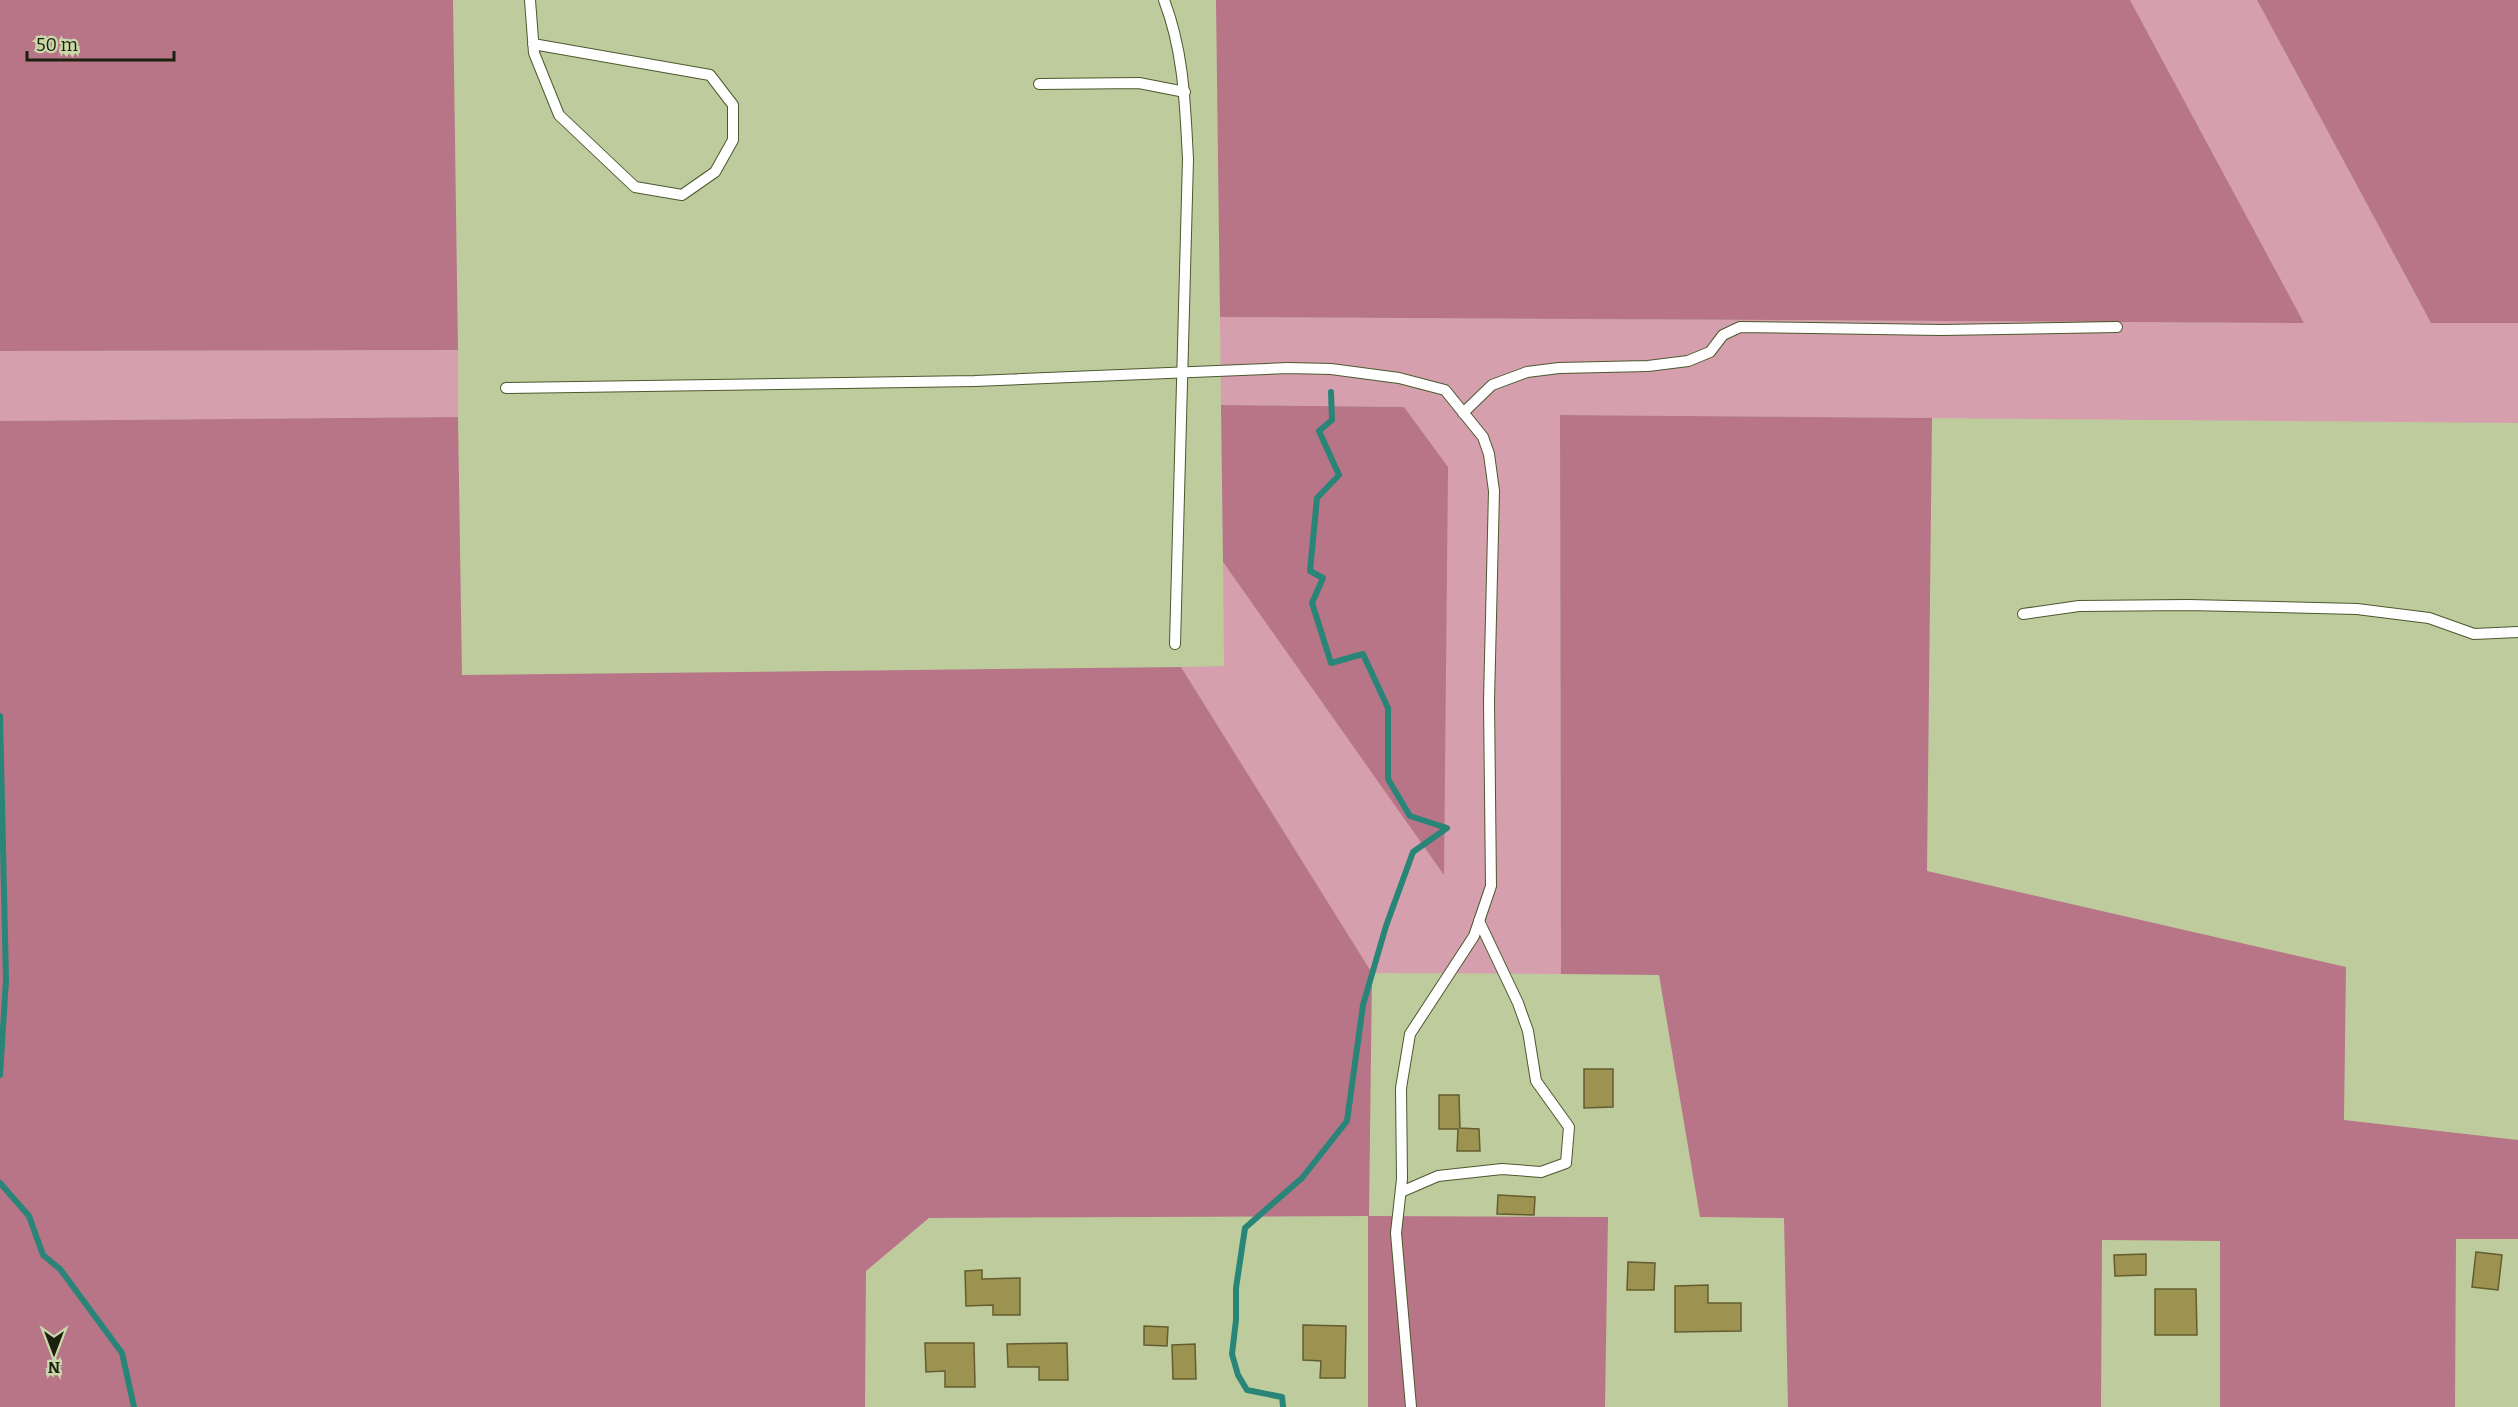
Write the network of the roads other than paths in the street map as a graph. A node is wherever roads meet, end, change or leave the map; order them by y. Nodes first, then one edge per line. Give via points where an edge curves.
1 (530, 0) edge
2 (1164, 0) edge
3 (533, 44) junction
4 (1040, 84) dead end
5 (1185, 92) junction
6 (2117, 327) dead end
7 (1182, 374) junction
8 (506, 388) dead end
9 (1463, 413) junction
10 (2023, 614) dead end
11 (2518, 632) edge
12 (1175, 644) dead end
13 (1479, 921) junction
14 (1401, 1192) junction
15 (1411, 1407) edge

1 - 3 lane
2 - 5 lane via 1175,29
3 - 3 lane via 710,75 733,105 733,140 715,172 682,195 635,187 559,115
4 - 5 lane via 1139,83
5 - 7 lane via 1188,159
6 - 9 lane via 1740,327 1723,335 1710,352 1688,361 1527,372 1492,385
7 - 8 lane
7 - 9 lane via 1331,369 1399,378 1445,390
7 - 12 lane
9 - 13 lane via 1484,437 1494,490 1489,701 1491,886
10 - 11 lane via 2090,606 2357,609 2429,618 2474,634
13 - 14 lane via 1474,936 1410,1034 1401,1088
13 - 14 lane via 1518,1003 1528,1032 1536,1082 1569,1127 1566,1163 1541,1172 1502,1169 1438,1176
14 - 15 lane via 1396,1233

